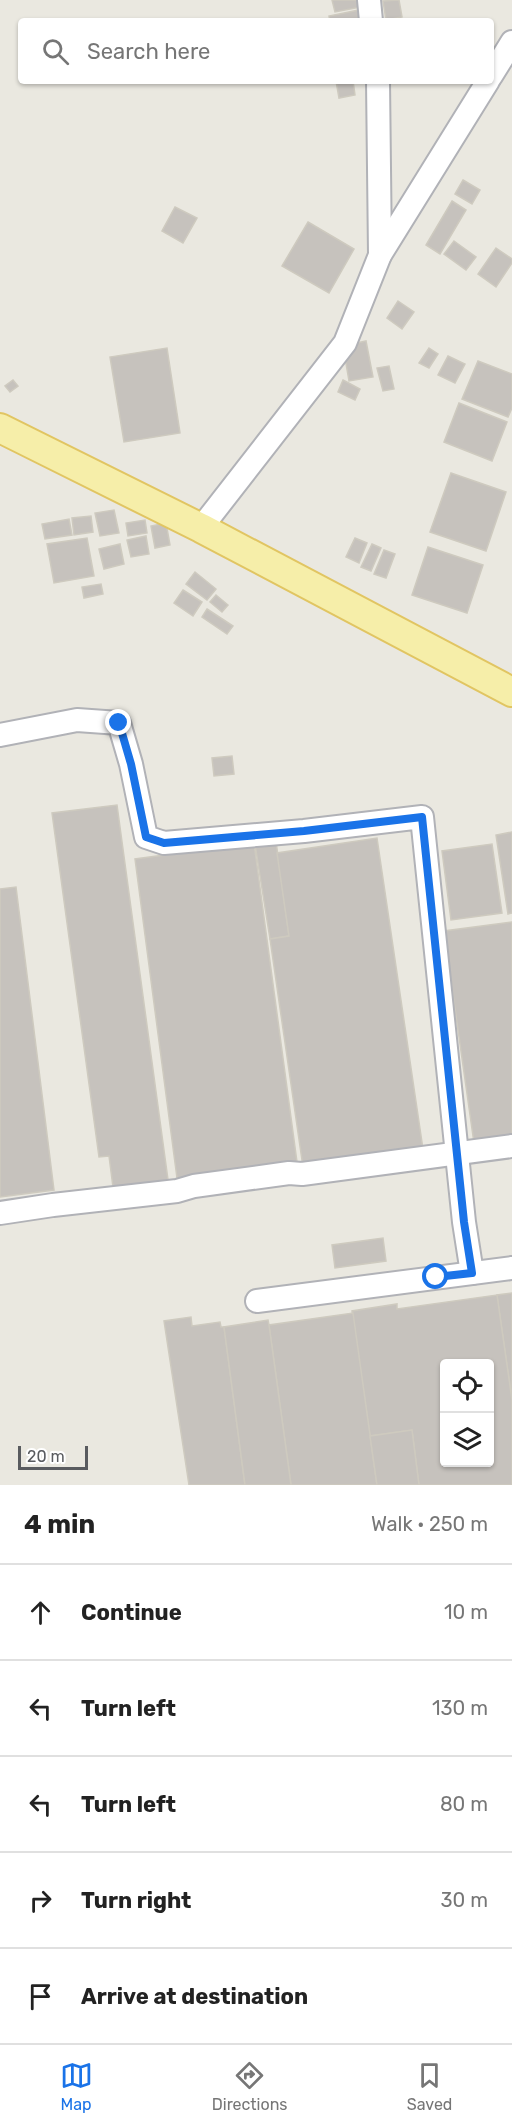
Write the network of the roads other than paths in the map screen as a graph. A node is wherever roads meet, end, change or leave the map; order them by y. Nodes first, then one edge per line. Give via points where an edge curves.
1 (369, 0) edge
2 (371, 18) edge
3 (512, 42) edge
4 (494, 71) edge
5 (378, 84) edge
6 (486, 84) edge
7 (380, 255) junction
8 (0, 428) edge
9 (201, 528) junction
10 (512, 692) edge
11 (0, 735) edge
12 (512, 1146) edge
13 (457, 1152) junction
14 (0, 1213) edge
15 (512, 1268) edge
16 (472, 1273) junction
17 (257, 1301) dead end

1 - 2 street
3 - 4 street
5 - 7 street
6 - 7 street
7 - 9 street via 345,342
8 - 9 main road
9 - 10 main road
11 - 13 street via 77,720 119,723 146,837 164,843 422,817
12 - 13 street
13 - 14 street
13 - 16 street
15 - 16 street
16 - 17 street

